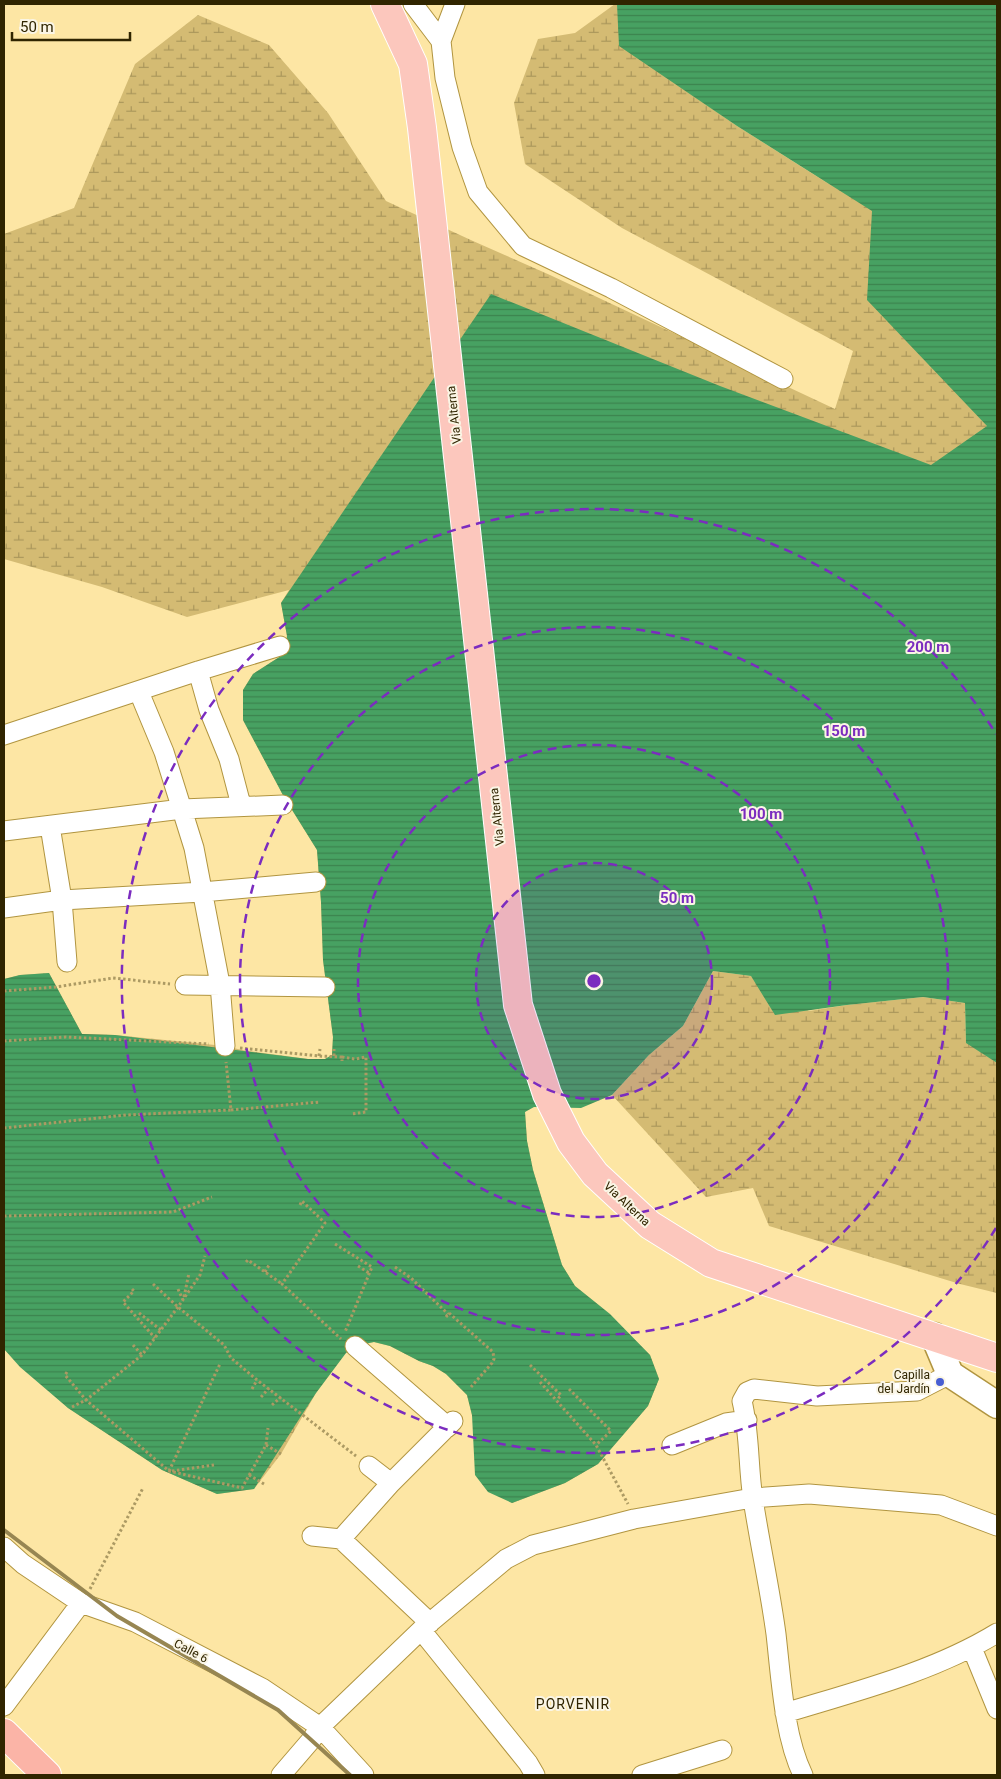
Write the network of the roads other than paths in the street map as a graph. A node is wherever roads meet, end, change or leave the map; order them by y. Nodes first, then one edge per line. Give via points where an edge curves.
1 (385, 4) edge
2 (413, 4) edge
3 (455, 4) edge
4 (441, 41) junction
5 (783, 379) dead end
6 (280, 646) dead end
7 (198, 671) junction
8 (139, 692) junction
9 (4, 735) edge
10 (283, 804) dead end
11 (241, 805) junction
12 (182, 809) junction
13 (50, 826) junction
14 (4, 832) edge
15 (316, 882) dead end
16 (202, 892) junction
17 (62, 900) junction
18 (4, 908) edge
19 (67, 962) dead end
20 (220, 984) junction
21 (185, 985) road end
22 (325, 987) dead end
23 (225, 1046) road end
24 (934, 1336) junction
25 (355, 1346) dead end
26 (997, 1358) edge
27 (950, 1374) junction
28 (997, 1405) edge
29 (746, 1420) junction
30 (672, 1445) dead end
31 (369, 1466) road end
32 (391, 1483) junction
33 (752, 1498) junction
34 (997, 1526) edge
35 (312, 1536) dead end
36 (341, 1539) junction
37 (4, 1547) edge
38 (81, 1603) junction
39 (425, 1627) junction
40 (997, 1633) edge
41 (972, 1648) junction
42 (4, 1706) edge
43 (997, 1709) edge
44 (785, 1713) junction
45 (320, 1727) junction
46 (4, 1733) edge
47 (722, 1750) dead end
48 (47, 1775) edge
49 (280, 1775) edge
50 (364, 1775) edge
51 (535, 1775) edge
52 (642, 1775) edge
53 (803, 1775) edge

1 - 24 main road, Via Alterna via 413,64 518,1004 547,1094 571,1142 595,1174 650,1225 711,1263
2 - 4 street
3 - 4 street
4 - 5 street via 445,78 462,147 478,192 522,246 611,288
6 - 7 street
7 - 8 street
7 - 11 street via 209,710 229,759
8 - 9 street
8 - 12 street via 164,752
10 - 11 street
11 - 12 street
12 - 13 street
12 - 16 street via 194,848
13 - 14 street
13 - 17 street
15 - 16 street
16 - 17 street
16 - 20 street
17 - 18 street
17 - 19 street
20 - 21 street
20 - 22 street
20 - 23 street
24 - 26 main road, Via Alterna
24 - 27 main road
25 - 32 street via 450,1424
27 - 28 main road
27 - 29 street via 917,1391 817,1396 754,1389 747,1392 742,1401
29 - 30 street via 726,1423
29 - 33 street
31 - 32 street
32 - 36 street
33 - 34 street via 810,1494 941,1505
33 - 39 street via 634,1519 533,1545 506,1559
33 - 44 street via 771,1596
35 - 36 street
36 - 39 street
37 - 38 street, Calle 6 via 23,1564
38 - 42 street
38 - 45 street, Calle 6 via 135,1622 262,1688
39 - 45 street
39 - 51 street
40 - 41 street
41 - 43 street
41 - 44 street via 901,1678
44 - 53 street
45 - 49 street
45 - 50 street, Calle 6
46 - 48 highway
47 - 52 street

